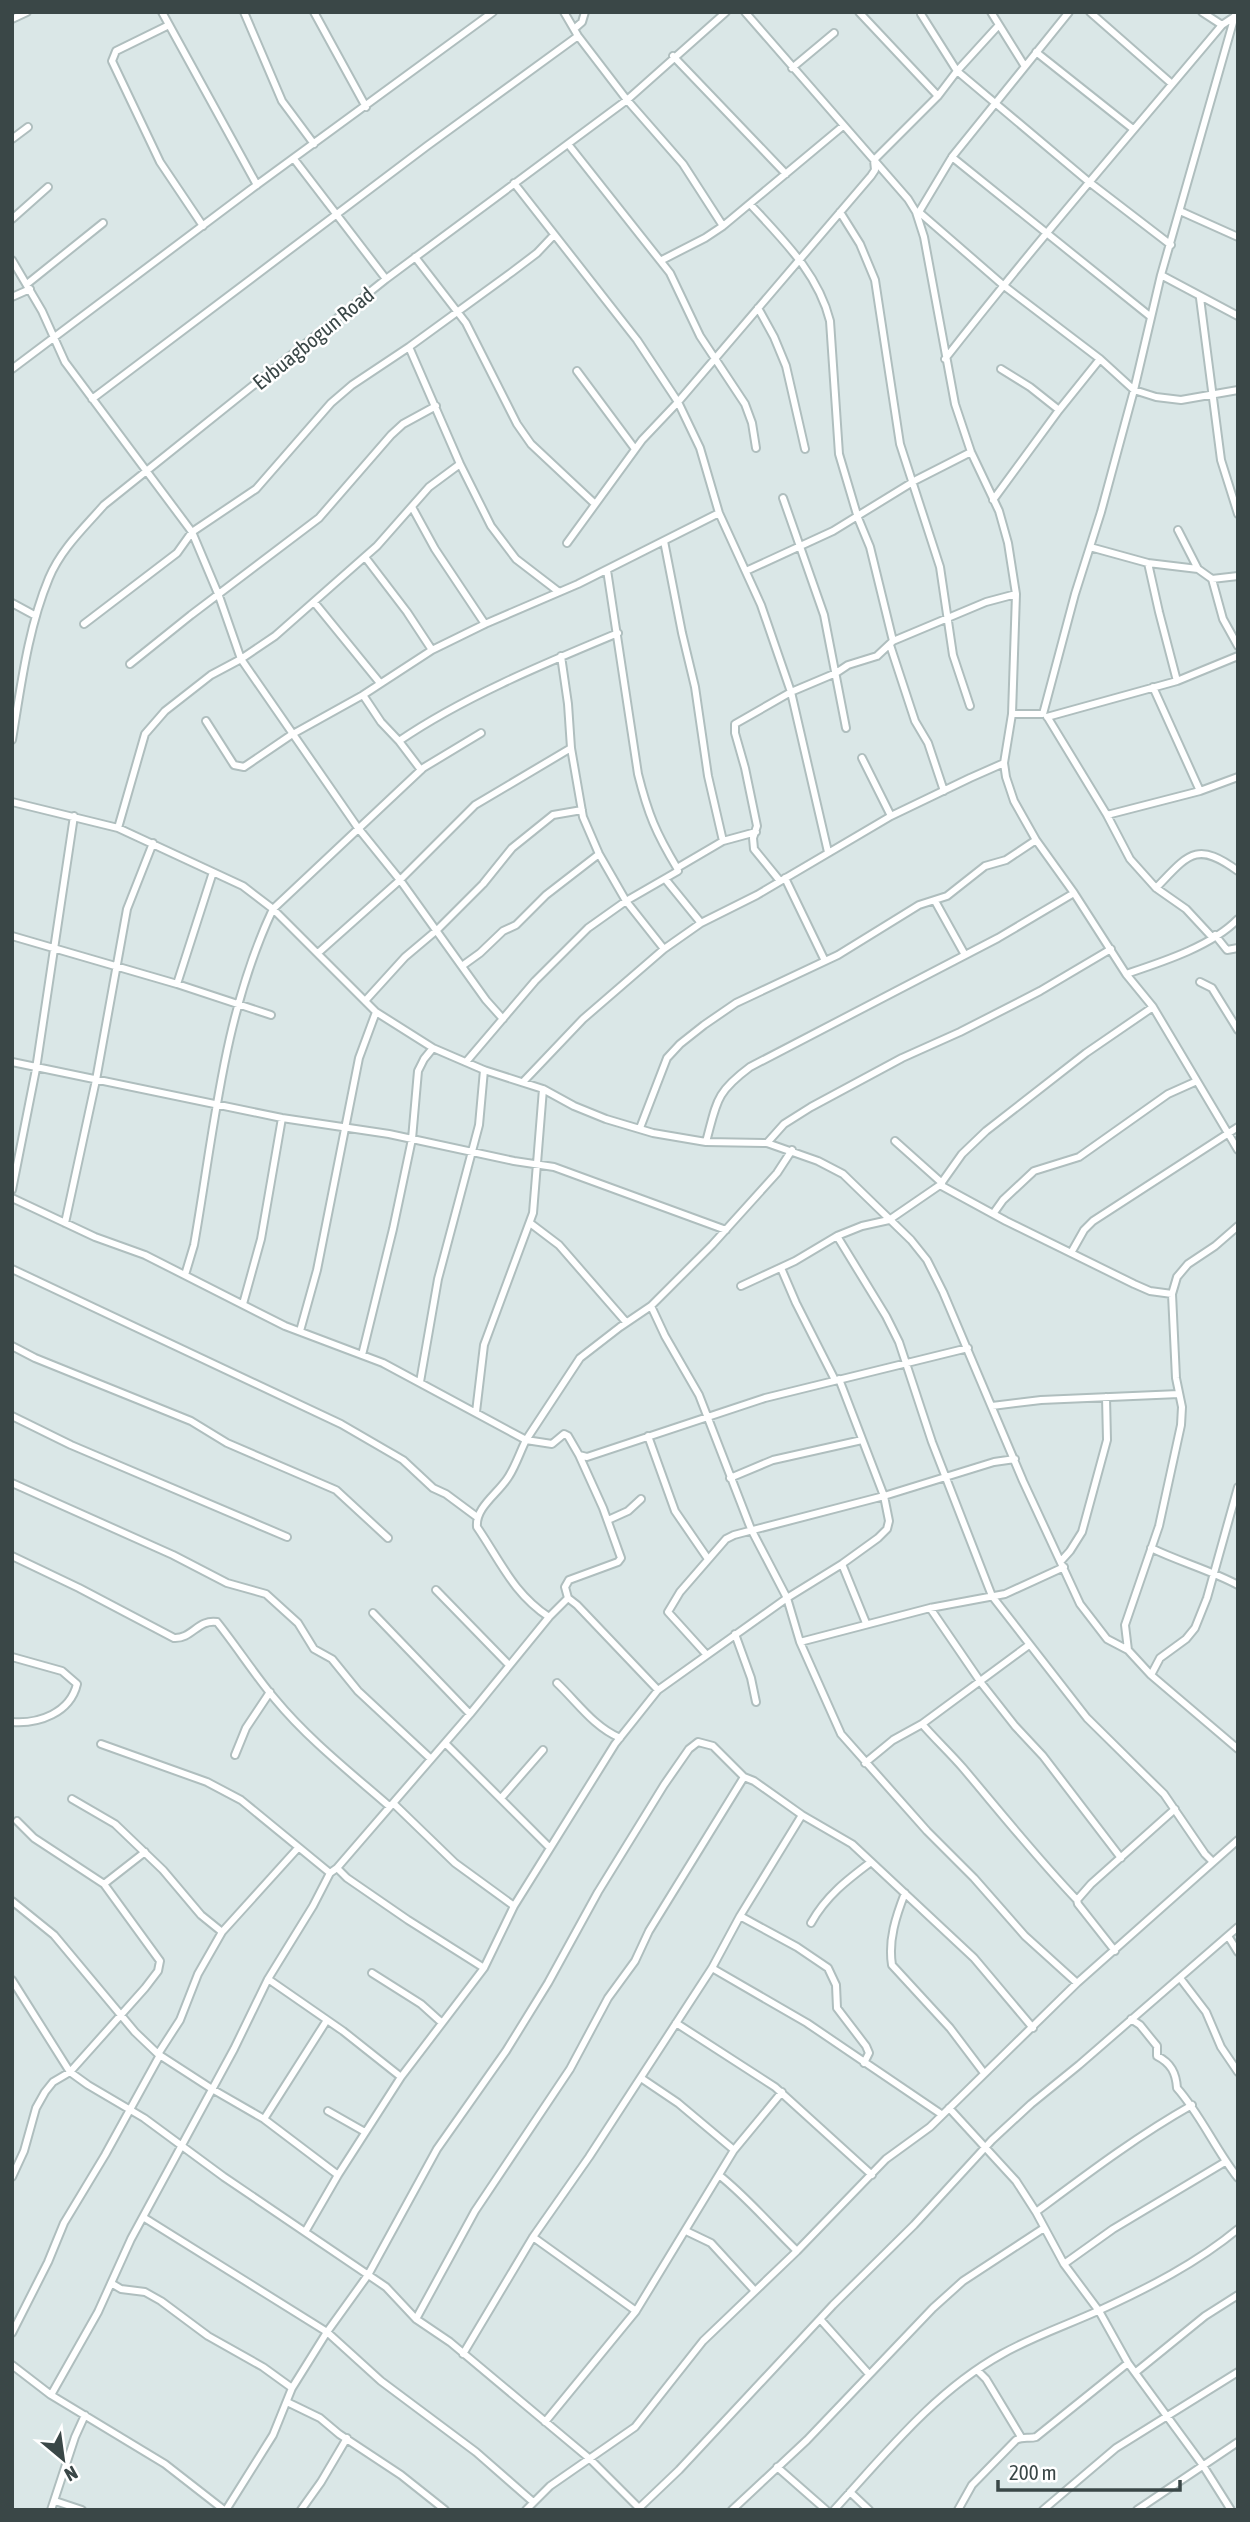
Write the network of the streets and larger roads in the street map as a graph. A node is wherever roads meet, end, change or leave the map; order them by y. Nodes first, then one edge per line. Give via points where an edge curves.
1 (27, 12) edge
2 (162, 12) edge
3 (244, 12) edge
4 (314, 12) edge
5 (564, 12) edge
6 (584, 12) edge
7 (726, 12) edge
8 (745, 12) edge
9 (859, 12) edge
10 (991, 12) edge
11 (1069, 12) edge
12 (1090, 12) edge
13 (1202, 12) edge
14 (921, 13) edge
15 (488, 14) edge
16 (1235, 15) edge
17 (13, 17) edge
18 (169, 25) junction
19 (1222, 25) junction
20 (998, 26) junction
21 (576, 33) junction
22 (834, 33) dead end
23 (1036, 52) junction
24 (673, 56) junction
25 (1024, 65) junction
26 (792, 68) junction
27 (957, 71) junction
28 (1172, 84) junction
29 (938, 96) junction
30 (627, 100) junction
31 (995, 102) junction
32 (366, 107) junction
33 (844, 126) junction
34 (27, 127) dead end
35 (1133, 129) junction
36 (12, 139) edge
37 (314, 144) junction
38 (568, 144) junction
39 (952, 158) junction
40 (294, 159) junction
41 (874, 160) junction
42 (786, 174) junction
43 (1090, 182) junction
44 (514, 183) junction
45 (257, 185) junction
46 (48, 187) dead end
47 (750, 204) junction
48 (1180, 211) junction
49 (840, 212) junction
50 (918, 212) junction
51 (337, 216) junction
52 (12, 219) edge
53 (103, 223) dead end
54 (203, 226) junction
55 (723, 226) junction
56 (554, 234) junction
57 (1045, 234) junction
58 (1238, 237) edge
59 (1171, 245) junction
60 (415, 257) junction
61 (12, 260) edge
62 (662, 260) junction
63 (801, 260) junction
64 (1161, 275) junction
65 (386, 279) junction
66 (1003, 285) junction
67 (28, 287) junction
68 (12, 297) edge
69 (1200, 298) junction
70 (758, 309) junction
71 (457, 312) junction
72 (1238, 316) edge
73 (1151, 317) junction
74 (55, 340) junction
75 (409, 347) junction
76 (716, 357) junction
77 (945, 359) junction
78 (1100, 359) junction
79 (12, 369) edge
80 (1001, 369) dead end
81 (576, 371) dead end
82 (1135, 390) junction
83 (1238, 390) edge
84 (1213, 394) junction
85 (92, 399) junction
86 (678, 402) junction
87 (436, 406) junction
88 (1059, 410) junction
89 (755, 448) dead end
90 (635, 449) junction
91 (805, 449) dead end
92 (971, 452) junction
93 (460, 464) junction
94 (148, 470) junction
95 (912, 483) junction
96 (783, 498) dead end
97 (993, 500) junction
98 (595, 504) junction
99 (412, 507) junction
100 (719, 513) junction
101 (1238, 514) edge
102 (858, 518) junction
103 (1178, 530) dead end
104 (192, 532) junction
105 (664, 541) junction
106 (567, 543) dead end
107 (800, 547) junction
108 (1090, 547) junction
109 (366, 557) junction
110 (1148, 563) junction
111 (1198, 569) junction
112 (607, 570) junction
113 (746, 571) junction
114 (1238, 576) edge
115 (1212, 579) junction
116 (559, 592) junction
117 (1016, 594) junction
118 (219, 596) junction
119 (314, 602) junction
120 (12, 603) edge
121 (36, 616) junction
122 (949, 617) junction
123 (84, 624) dead end
124 (485, 624) junction
125 (618, 633) junction
126 (891, 643) junction
127 (1238, 646) edge
128 (432, 650) junction
129 (561, 656) junction
130 (1238, 656) edge
131 (241, 659) junction
132 (130, 664) dead end
133 (836, 673) junction
134 (12, 680) edge
135 (1177, 681) junction
136 (380, 683) junction
137 (22, 684) junction
138 (1153, 687) junction
139 (791, 692) junction
140 (363, 695) junction
141 (970, 706) dead end
142 (1012, 714) junction
143 (1045, 716) junction
144 (206, 722) dead end
145 (846, 727) dead end
146 (481, 733) dead end
147 (291, 735) junction
148 (12, 740) edge
149 (399, 741) junction
150 (571, 748) junction
151 (862, 758) dead end
152 (1004, 763) junction
153 (421, 770) junction
154 (1238, 777) edge
155 (944, 791) junction
156 (1200, 791) junction
157 (12, 802) edge
158 (582, 810) junction
159 (1107, 815) junction
160 (74, 816) junction
161 (891, 817) junction
162 (118, 828) junction
163 (358, 828) junction
164 (756, 832) junction
165 (1036, 840) junction
166 (723, 841) junction
167 (153, 843) junction
168 (828, 852) junction
169 (599, 854) junction
170 (677, 868) junction
171 (1238, 871) edge
172 (213, 872) junction
173 (782, 879) junction
174 (400, 880) junction
175 (666, 880) junction
176 (1156, 888) junction
177 (1074, 893) junction
178 (626, 901) junction
179 (935, 901) junction
180 (273, 909) junction
181 (1238, 919) edge
182 (701, 923) junction
183 (437, 930) junction
184 (12, 936) edge
185 (1214, 936) junction
186 (1111, 948) junction
187 (1238, 948) edge
188 (55, 949) junction
189 (664, 949) junction
190 (318, 953) junction
191 (965, 955) junction
192 (825, 961) junction
193 (461, 966) junction
194 (117, 967) junction
195 (1126, 974) junction
196 (1200, 982) dead end
197 (177, 984) junction
198 (365, 1001) junction
199 (237, 1004) junction
200 (1153, 1007) junction
201 (376, 1012) junction
202 (271, 1015) dead end
203 (503, 1018) junction
204 (1238, 1030) edge
205 (433, 1048) junction
206 (12, 1062) edge
207 (466, 1062) junction
208 (36, 1069) junction
209 (484, 1070) junction
210 (96, 1080) junction
211 (1197, 1081) junction
212 (523, 1082) junction
213 (543, 1089) junction
214 (219, 1104) junction
215 (282, 1118) junction
216 (1238, 1126) edge
217 (640, 1128) junction
218 (346, 1129) junction
219 (1228, 1134) junction
220 (412, 1139) junction
221 (895, 1141) dead end
222 (706, 1142) junction
223 (767, 1143) junction
224 (792, 1150) junction
225 (1238, 1150) edge
226 (474, 1152) junction
227 (537, 1164) junction
228 (941, 1184) junction
229 (12, 1190) edge
230 (12, 1198) edge
231 (993, 1214) junction
232 (889, 1220) junction
233 (65, 1223) junction
234 (530, 1223) junction
235 (1238, 1226) edge
236 (726, 1230) junction
237 (837, 1236) junction
238 (1072, 1253) junction
239 (781, 1268) junction
240 (12, 1269) edge
241 (185, 1275) junction
242 (741, 1286) dead end
243 (1172, 1294) junction
244 (243, 1304) junction
245 (651, 1306) junction
246 (626, 1322) junction
247 (300, 1332) junction
248 (12, 1346) edge
249 (968, 1348) junction
250 (362, 1354) junction
251 (905, 1362) junction
252 (837, 1380) junction
253 (421, 1382) junction
254 (1179, 1394) junction
255 (1106, 1397) junction
256 (992, 1406) junction
257 (477, 1412) junction
258 (12, 1416) edge
259 (708, 1416) junction
260 (648, 1436) junction
261 (526, 1440) junction
262 (862, 1440) junction
263 (579, 1455) junction
264 (1015, 1459) junction
265 (946, 1477) junction
266 (730, 1478) junction
267 (12, 1483) edge
268 (1238, 1487) edge
269 (884, 1496) junction
270 (641, 1499) dead end
271 (477, 1517) junction
272 (608, 1520) junction
273 (751, 1529) junction
274 (287, 1537) dead end
275 (388, 1538) dead end
276 (1151, 1548) junction
277 (12, 1556) edge
278 (708, 1559) junction
279 (842, 1563) junction
280 (1063, 1564) junction
281 (1215, 1573) junction
282 (1238, 1585) edge
283 (436, 1590) dead end
284 (992, 1596) junction
285 (568, 1598) junction
286 (786, 1598) junction
287 (930, 1608) junction
288 (373, 1613) dead end
289 (549, 1617) junction
290 (866, 1623) junction
291 (735, 1634) junction
292 (800, 1642) junction
293 (1029, 1645) junction
294 (1128, 1650) junction
295 (706, 1654) junction
296 (12, 1657) edge
297 (509, 1665) junction
298 (1151, 1675) junction
299 (980, 1680) junction
300 (557, 1684) dead end
301 (658, 1690) junction
302 (270, 1692) junction
303 (756, 1702) dead end
304 (470, 1714) junction
305 (12, 1722) edge
306 (922, 1724) junction
307 (620, 1738) junction
308 (445, 1742) junction
309 (101, 1744) dead end
310 (1238, 1749) edge
311 (543, 1750) dead end
312 (235, 1755) dead end
313 (431, 1759) junction
314 (865, 1763) junction
315 (744, 1777) junction
316 (502, 1797) junction
317 (72, 1799) dead end
318 (391, 1804) junction
319 (1175, 1809) junction
320 (802, 1815) junction
321 (16, 1821) dead end
322 (1238, 1840) edge
323 (549, 1847) junction
324 (298, 1848) junction
325 (145, 1852) junction
326 (1121, 1858) junction
327 (871, 1862) junction
328 (1213, 1862) junction
329 (337, 1868) junction
330 (330, 1873) junction
331 (104, 1884) junction
332 (905, 1893) junction
333 (1077, 1900) junction
334 (12, 1901) edge
335 (514, 1906) junction
336 (740, 1916) junction
337 (811, 1923) dead end
338 (1238, 1927) edge
339 (222, 1932) junction
340 (1228, 1936) junction
341 (1115, 1951) junction
342 (1238, 1952) edge
343 (484, 1968) junction
344 (712, 1968) junction
345 (372, 1973) dead end
346 (1180, 1978) junction
347 (268, 1979) junction
348 (12, 1980) edge
349 (1077, 1983) junction
350 (121, 2014) junction
351 (1131, 2019) junction
352 (327, 2020) junction
353 (441, 2022) junction
354 (676, 2023) junction
355 (1033, 2028) junction
356 (159, 2054) junction
357 (864, 2063) junction
358 (70, 2072) junction
359 (1238, 2072) edge
360 (984, 2073) junction
361 (401, 2077) junction
362 (641, 2078) junction
363 (212, 2089) junction
364 (782, 2092) junction
365 (1192, 2105) junction
366 (949, 2108) junction
367 (131, 2110) junction
368 (328, 2111) dead end
369 (941, 2113) junction
370 (264, 2119) junction
371 (365, 2132) junction
372 (985, 2146) junction
373 (183, 2147) junction
374 (734, 2150) junction
375 (1225, 2162) junction
376 (338, 2175) junction
377 (719, 2175) junction
378 (872, 2175) junction
379 (12, 2177) edge
380 (1238, 2178) edge
381 (1036, 2212) junction
382 (143, 2217) junction
383 (1044, 2228) junction
384 (1238, 2228) edge
385 (686, 2231) junction
386 (305, 2232) junction
387 (533, 2237) junction
388 (797, 2251) junction
389 (1064, 2264) junction
390 (368, 2275) junction
391 (111, 2283) junction
392 (755, 2291) junction
393 (1238, 2295) edge
394 (636, 2311) junction
395 (1098, 2311) junction
396 (416, 2319) junction
397 (820, 2319) junction
398 (327, 2332) junction
399 (12, 2333) edge
400 (463, 2354) junction
401 (1128, 2363) junction
402 (12, 2365) edge
403 (977, 2370) junction
404 (1136, 2372) junction
405 (1238, 2372) edge
406 (868, 2373) junction
407 (292, 2388) junction
408 (51, 2395) junction
409 (287, 2402) junction
410 (85, 2415) junction
411 (1165, 2416) junction
412 (545, 2422) junction
413 (1021, 2437) junction
414 (347, 2438) junction
415 (1238, 2442) edge
416 (590, 2459) junction
417 (1202, 2464) junction
418 (777, 2467) junction
419 (850, 2492) junction
420 (55, 2501) junction
421 (532, 2501) junction
422 (639, 2509) edge
423 (51, 2510) edge
424 (82, 2510) edge
425 (225, 2510) edge
426 (301, 2510) edge
427 (445, 2510) edge
428 (526, 2510) edge
429 (733, 2510) edge
430 (826, 2510) edge
431 (834, 2510) edge
432 (869, 2510) edge
433 (958, 2510) edge
434 (1043, 2510) edge
435 (1137, 2510) edge
436 (1231, 2510) edge

1 - 17 street
2 - 18 street
3 - 37 street via 282,100
4 - 32 street
5 - 21 street
6 - 21 street
7 - 24 street, Evbuagbogun Road
8 - 26 street
9 - 29 street
10 - 20 street
11 - 23 street
12 - 28 street
13 - 19 street
14 - 27 street
15 - 32 street
16 - 19 street
16 - 48 street
18 - 45 street
18 - 54 street via 116,51 112,61 160,162
19 - 28 street
20 - 25 street
20 - 27 street
21 - 30 street
21 - 51 street
22 - 26 street
23 - 25 street
23 - 35 street
24 - 30 street, Evbuagbogun Road
24 - 42 street
25 - 31 street
26 - 33 street
27 - 29 street
27 - 31 street
28 - 35 street
29 - 41 street
30 - 38 street, Evbuagbogun Road
30 - 55 street via 683,164
31 - 39 street
31 - 43 street
32 - 37 street
33 - 41 street
33 - 42 street
34 - 36 street
35 - 43 street
37 - 40 street
38 - 44 street, Evbuagbogun Road
38 - 62 street
39 - 50 street
39 - 57 street
40 - 45 street
40 - 51 street
41 - 49 street via 875,170
41 - 50 street
42 - 47 street
43 - 57 street
43 - 59 street
44 - 56 street
44 - 60 street, Evbuagbogun Road
45 - 54 street
46 - 52 street
47 - 55 street
47 - 63 street
48 - 58 street
48 - 59 street
49 - 63 street
49 - 95 street via 873,273 900,444
50 - 66 street
50 - 77 street
51 - 65 street
51 - 85 street
53 - 67 street
54 - 74 street
55 - 62 street
56 - 71 street via 529,259
56 - 86 street via 637,340
57 - 66 street
57 - 73 street
59 - 64 street
60 - 65 street, Evbuagbogun Road
60 - 71 street
61 - 67 street
62 - 76 street via 700,336
63 - 70 street
63 - 102 street via 831,321 839,454
64 - 69 street
64 - 73 street
65 - 94 street, Evbuagbogun Road
66 - 77 street
66 - 78 street
67 - 68 street
67 - 74 street
69 - 72 street
69 - 84 street
70 - 76 street
70 - 91 street via 784,359
71 - 75 street
71 - 98 street via 531,444
73 - 82 street
74 - 79 street
74 - 85 street
75 - 87 street
75 - 104 street via 331,403 256,489
76 - 86 street
76 - 89 street via 745,404
77 - 92 street
78 - 82 street
78 - 88 street
80 - 88 street
81 - 90 street
82 - 84 street via 1181,400
82 - 108 street
83 - 84 street
84 - 101 street via 1221,460
85 - 94 street
86 - 90 street
86 - 100 street via 700,448
87 - 93 street
87 - 118 street via 403,424 319,518
88 - 97 street
90 - 98 street
92 - 95 street
92 - 97 street
93 - 99 street
93 - 116 street via 506,548
94 - 104 street
94 - 121 street, Evbuagbogun Road via 104,505 67,546 49,576
95 - 102 street
95 - 122 street via 940,567
96 - 107 street
97 - 117 street via 1009,543
98 - 106 street
99 - 109 street
99 - 124 street
100 - 105 street
100 - 113 street
102 - 107 street
102 - 126 street via 870,547
103 - 111 street
104 - 118 street
104 - 123 street via 177,553
105 - 112 street
105 - 166 street
107 - 113 street
107 - 133 street via 824,615
108 - 110 street
108 - 143 street
109 - 119 street
109 - 128 street
110 - 111 street
110 - 135 street
111 - 115 street
112 - 116 street
112 - 125 street
113 - 139 street
114 - 115 street
115 - 127 street via 1223,619
116 - 124 street
117 - 122 street
117 - 142 street
118 - 131 street
118 - 132 street
119 - 131 street
119 - 136 street
120 - 121 street
121 - 137 street, Evbuagbogun Road
122 - 126 street
122 - 141 street via 953,654
124 - 128 street
125 - 129 street
125 - 170 street via 646,807
126 - 133 street via 877,656 848,664
126 - 155 street via 915,721 928,743
128 - 136 street
129 - 149 street
129 - 150 street
130 - 135 street
131 - 147 street
131 - 162 street via 211,675 164,711 145,734
133 - 139 street
133 - 145 street
134 - 137 street
135 - 138 street
136 - 140 street
137 - 148 street, Evbuagbogun Road
138 - 143 street
138 - 156 street
139 - 164 street via 734,726
139 - 168 street
140 - 147 street
140 - 149 street
142 - 143 street
142 - 152 street
143 - 159 street
144 - 147 street via 234,765 240,767 252,764
146 - 153 street
147 - 163 street
149 - 153 street
150 - 158 street
150 - 174 street via 475,805
151 - 161 street
152 - 155 street
152 - 165 street via 1014,802
153 - 163 street
154 - 156 street
155 - 161 street
156 - 159 street
157 - 160 street
158 - 169 street
158 - 183 street via 553,816 512,848
159 - 176 street via 1130,859
160 - 162 street
160 - 188 street
161 - 168 street
162 - 167 street
163 - 174 street
163 - 180 street
164 - 166 street
164 - 173 street via 754,849
165 - 177 street
165 - 179 street via 1006,860 985,866
166 - 170 street
167 - 172 street
167 - 194 street via 127,909
168 - 173 street
169 - 178 street
169 - 193 street
170 - 175 street
171 - 176 street via 1203,852 1183,860
172 - 180 street via 243,886
172 - 197 street
173 - 182 street
173 - 192 street
174 - 183 street
174 - 190 street
175 - 178 street
175 - 182 street
176 - 185 street
177 - 186 street
177 - 191 street
178 - 189 street
178 - 203 street via 588,928
179 - 191 street
179 - 192 street via 912,909
180 - 190 street
180 - 199 street
181 - 185 street
182 - 189 street
183 - 193 street
183 - 198 street
184 - 188 street
185 - 187 street via 1227,950
185 - 195 street
186 - 195 street
186 - 223 street via 1040,991 811,1107
188 - 194 street
188 - 208 street
189 - 212 street via 583,1019
190 - 198 street
191 - 222 street via 750,1067 718,1097
192 - 217 street via 736,1003 680,1044 667,1058
193 - 203 street
194 - 197 street
194 - 210 street
195 - 200 street
196 - 204 street via 1212,988
197 - 199 street
198 - 201 street
199 - 202 street
199 - 214 street
200 - 211 street
200 - 228 street via 986,1131
201 - 205 street
201 - 218 street via 359,1058
203 - 207 street
205 - 207 street
205 - 220 street via 418,1071
206 - 208 street
207 - 209 street
208 - 210 street
208 - 229 street
209 - 212 street
209 - 226 street
210 - 214 street
210 - 233 street
211 - 219 street
211 - 231 street via 1168,1094 1079,1157 1034,1171
212 - 213 street
213 - 217 street via 585,1111
213 - 227 street
214 - 215 street
214 - 241 street
215 - 218 street
215 - 244 street via 261,1239
216 - 219 street
217 - 222 street
218 - 220 street
218 - 247 street
219 - 225 street
219 - 238 street via 1093,1221
220 - 226 street
220 - 250 street
221 - 228 street
222 - 223 street
223 - 224 street
224 - 232 street via 844,1174
224 - 236 street
226 - 227 street
226 - 253 street via 438,1279
227 - 234 street
227 - 236 street via 604,1183
228 - 231 street
228 - 232 street
230 - 233 street
231 - 238 street
232 - 237 street
232 - 249 street via 927,1261
233 - 241 street
234 - 246 street via 559,1245
234 - 257 street via 484,1345
235 - 243 street via 1188,1264 1177,1277
236 - 245 street
237 - 239 street
237 - 251 street via 886,1316
238 - 243 street via 1150,1291
239 - 242 street
239 - 252 street
240 - 271 street via 341,1424 402,1460 433,1488
241 - 244 street
243 - 254 street
244 - 247 street
245 - 246 street
245 - 259 street
246 - 261 street via 580,1358
247 - 250 street
248 - 275 street via 191,1421 227,1443 336,1490
249 - 251 street
249 - 256 street
250 - 253 street
251 - 252 street
251 - 265 street
252 - 259 street
252 - 262 street
253 - 257 street
254 - 255 street
254 - 276 street via 1181,1425
255 - 256 street
255 - 280 street via 1107,1440 1082,1532
256 - 264 street
257 - 261 street
258 - 274 street
259 - 260 street
259 - 266 street
260 - 263 street via 587,1457
260 - 278 street via 675,1511
261 - 263 street via 552,1444 564,1434
261 - 271 street via 510,1475
262 - 266 street via 773,1460
262 - 269 street
263 - 272 street
264 - 265 street
264 - 280 street
265 - 269 street
265 - 284 street
266 - 273 street
267 - 313 street via 227,1583 266,1594 298,1623 314,1649 332,1659 358,1692
268 - 281 street
269 - 273 street
269 - 279 street via 887,1530
270 - 272 street
271 - 289 street via 477,1527 519,1591
272 - 285 street via 620,1560 569,1580 565,1587
273 - 278 street via 726,1539
273 - 286 street
276 - 281 street
276 - 294 street via 1125,1625
277 - 302 street via 174,1638 186,1637 202,1623 216,1622
278 - 295 street via 668,1612
279 - 286 street
279 - 290 street
280 - 284 street via 1005,1594
280 - 294 street via 1080,1604 1097,1628
281 - 282 street
281 - 298 street via 1195,1628 1160,1658
283 - 297 street
284 - 287 street
284 - 293 street
285 - 289 street
285 - 301 street
286 - 291 street
286 - 292 street
287 - 290 street
287 - 299 street
288 - 304 street
289 - 297 street
290 - 292 street
291 - 295 street
291 - 303 street
292 - 314 street via 841,1734
293 - 299 street
293 - 319 street via 1087,1717
294 - 298 street
295 - 301 street
296 - 305 street via 62,1671 77,1684 73,1696 39,1722
297 - 304 street
298 - 310 street
299 - 306 street
299 - 326 street
300 - 307 street via 592,1720
301 - 307 street
302 - 312 street
302 - 318 street via 328,1753
304 - 308 street
306 - 314 street
306 - 333 street
307 - 323 street
308 - 313 street
308 - 316 street
309 - 324 street via 207,1782 241,1800
311 - 316 street
313 - 318 street
314 - 349 street via 1025,1936
315 - 320 street
315 - 390 street via 713,1746 698,1742 689,1749 598,1892 506,2051 437,2149
315 - 396 street via 635,1961 608,1998 570,2069 475,2211
316 - 323 street
317 - 325 street via 115,1824
318 - 329 street
318 - 335 street via 455,1863
319 - 326 street
319 - 328 street
320 - 327 street via 852,1844
320 - 336 street
321 - 331 street
322 - 328 street
323 - 335 street
324 - 330 street
324 - 339 street
325 - 331 street
325 - 339 street
326 - 333 street
327 - 332 street
327 - 337 street via 835,1889
328 - 341 street
329 - 330 street
329 - 343 street
330 - 347 street
331 - 350 street via 160,1961 154,1978
332 - 355 street via 974,1958
332 - 360 street via 895,1916 892,1965
333 - 341 street
334 - 350 street via 54,1935
335 - 343 street
336 - 344 street
336 - 357 street via 828,1968 836,1985 837,2008 869,2053
338 - 340 street
339 - 356 street
340 - 342 street
340 - 346 street
341 - 349 street
343 - 353 street
344 - 354 street
344 - 357 street
345 - 353 street
346 - 351 street
346 - 359 street via 1206,2012
347 - 352 street
347 - 363 street
348 - 358 street
349 - 355 street
350 - 356 street
350 - 358 street
351 - 365 street via 1157,2046 1157,2056 1172,2068 1177,2088
351 - 372 street
352 - 361 street
352 - 370 street
353 - 361 street
354 - 362 street
354 - 364 street
355 - 360 street
356 - 363 street
356 - 367 street
357 - 369 street
358 - 367 street
358 - 379 street via 53,2082 36,2108
360 - 366 street
361 - 371 street
362 - 374 street
362 - 387 street
363 - 370 street
363 - 373 street
364 - 374 street
364 - 378 street
365 - 375 street
365 - 381 street
366 - 369 street
366 - 372 street
367 - 373 street
367 - 399 street via 64,2222
368 - 371 street
369 - 378 street
370 - 376 street
371 - 376 street
372 - 381 street
372 - 397 street
373 - 382 street
373 - 386 street
374 - 377 street
375 - 380 street
375 - 389 street via 1112,2229
376 - 386 street
377 - 385 street
377 - 388 street
378 - 388 street
381 - 383 street
382 - 391 street
382 - 398 street
383 - 389 street
383 - 406 street via 964,2281
384 - 395 street via 1189,2264
385 - 392 street via 711,2243
385 - 394 street
386 - 390 street
387 - 394 street
387 - 400 street
388 - 392 street
389 - 395 street
390 - 396 street
390 - 398 street
391 - 407 street via 161,2301
391 - 408 street
392 - 416 street via 703,2341 635,2427
393 - 404 street
394 - 412 street
395 - 401 street
395 - 403 street via 1041,2334
396 - 400 street
397 - 406 street
397 - 422 street
398 - 407 street
398 - 421 street via 372,2374 476,2452
400 - 412 street
401 - 404 street
401 - 413 street via 1036,2437
402 - 408 street
403 - 413 street
403 - 419 street via 947,2391
404 - 411 street
405 - 411 street
406 - 418 street
407 - 409 street
408 - 410 street
409 - 414 street
409 - 425 street
410 - 420 street
410 - 425 street via 165,2464
411 - 417 street
411 - 434 street via 1116,2448
412 - 416 street
413 - 433 street via 972,2485
414 - 426 street
414 - 427 street
415 - 417 street
416 - 421 street
416 - 422 street
417 - 435 street
417 - 436 street
418 - 429 street
418 - 430 street
419 - 431 street
419 - 432 street
420 - 423 street
420 - 424 street
421 - 428 street

